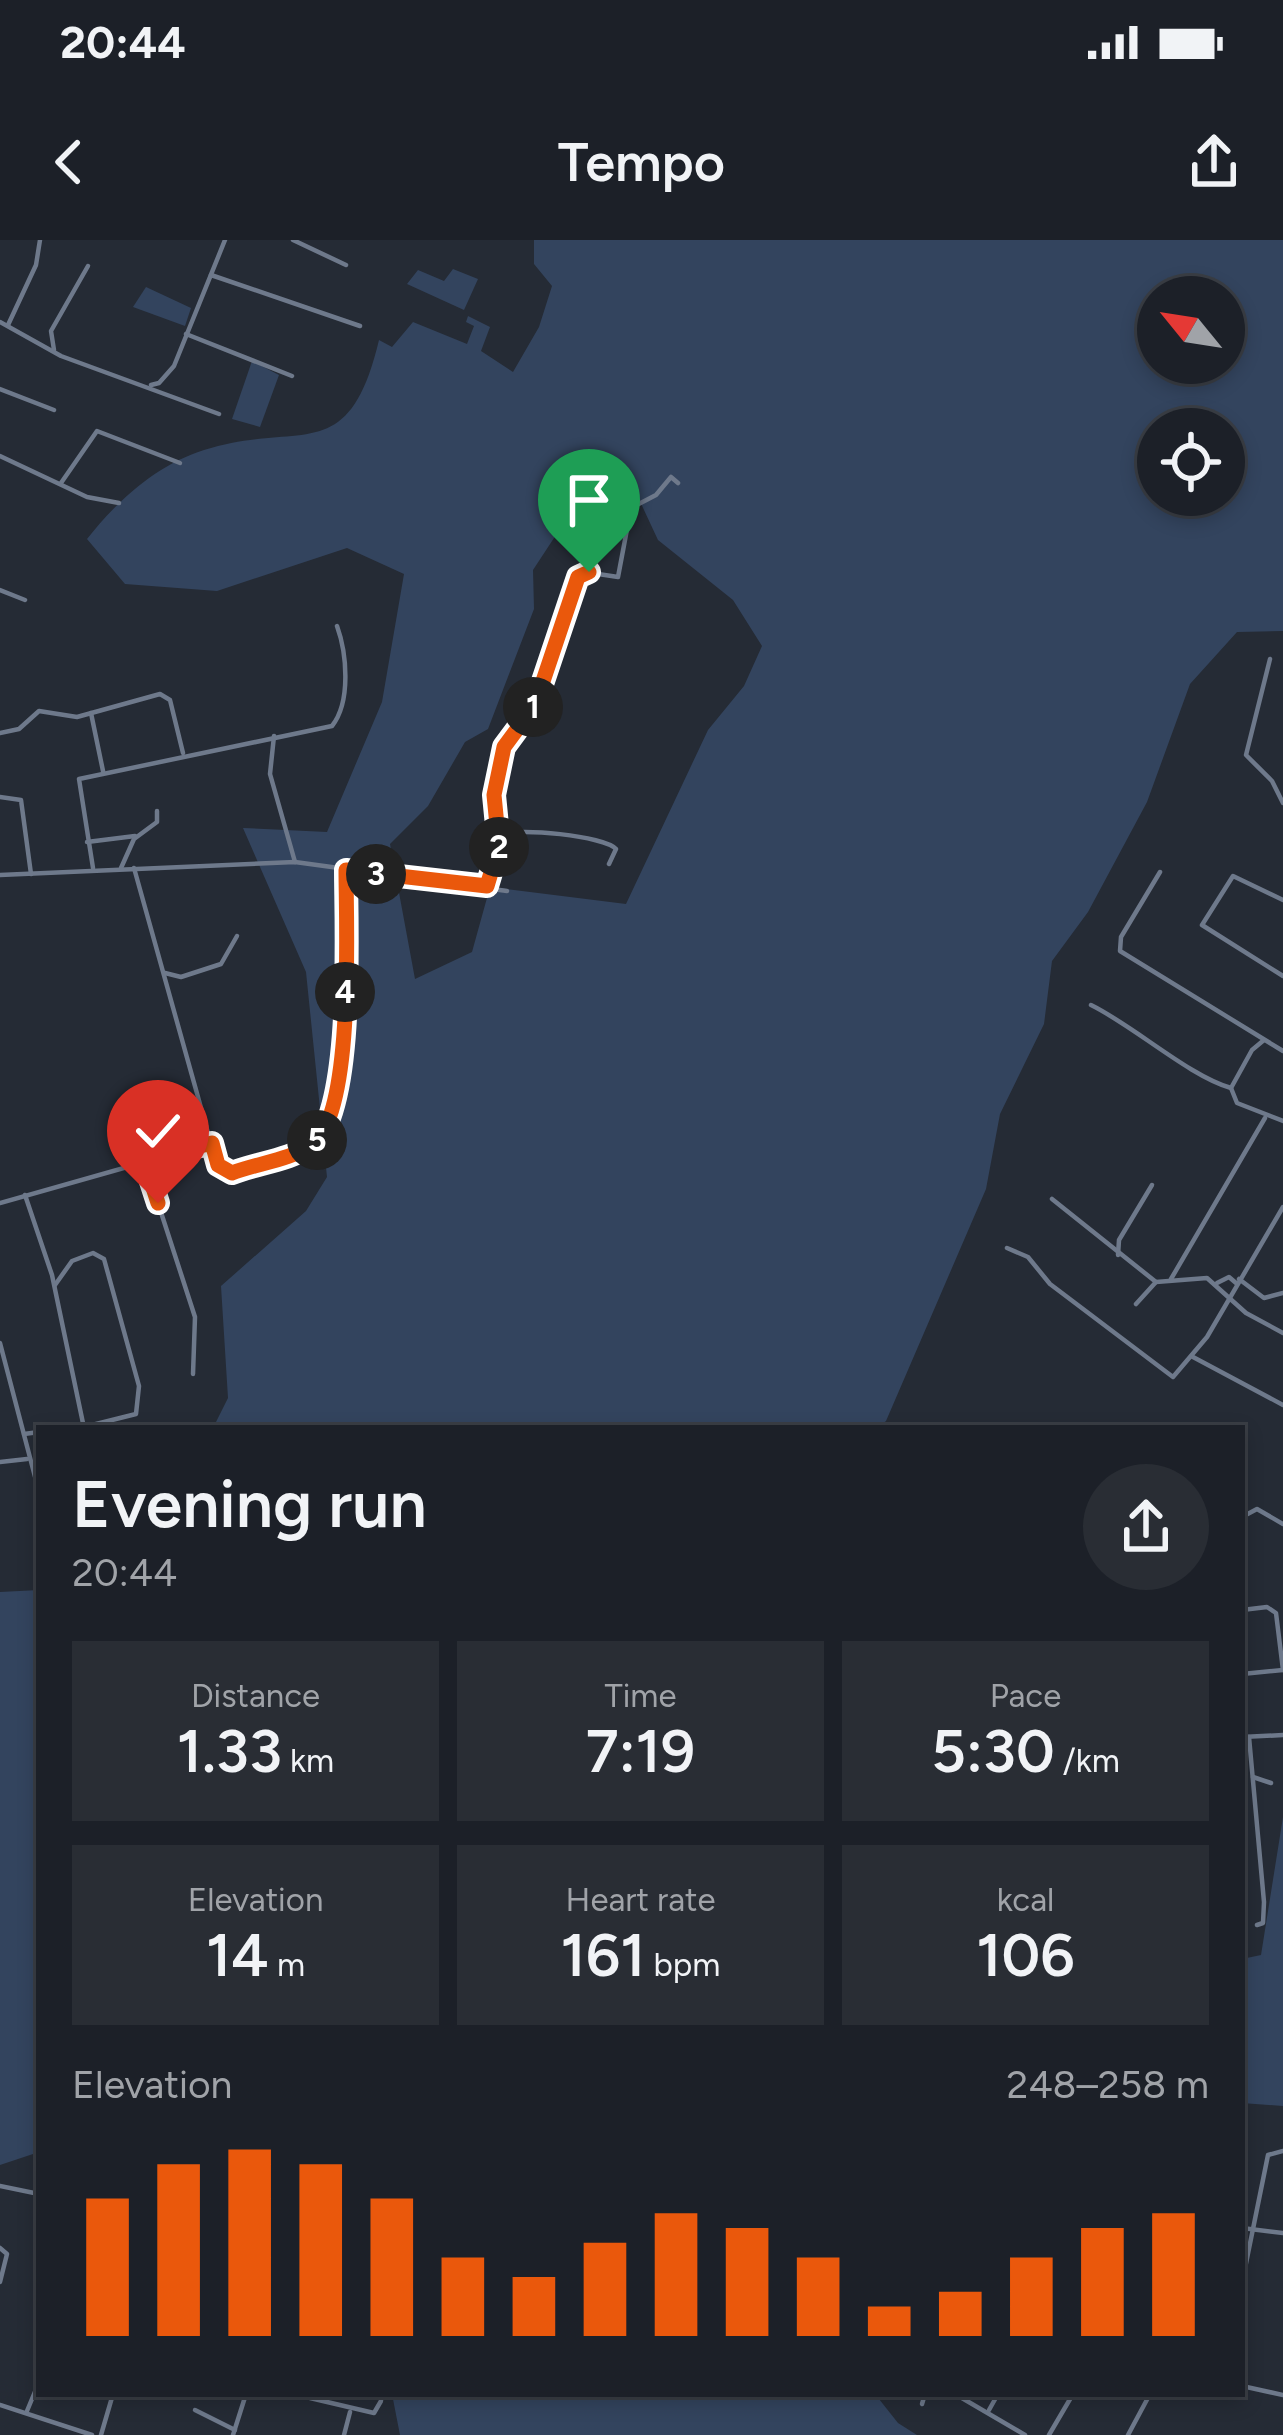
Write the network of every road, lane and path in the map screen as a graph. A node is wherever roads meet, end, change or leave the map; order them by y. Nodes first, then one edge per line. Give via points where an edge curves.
1 (40, 240) edge
2 (225, 240) edge
3 (293, 240) edge
4 (88, 266) dead end
5 (346, 266) dead end
6 (211, 275) junction
7 (4, 323) edge
8 (360, 326) dead end
9 (185, 334) junction
10 (54, 350) junction
11 (292, 376) dead end
12 (151, 385) junction
13 (0, 389) edge
14 (53, 410) dead end
15 (219, 414) dead end
16 (0, 456) edge
17 (180, 463) dead end
18 (61, 483) junction
19 (678, 483) dead end
20 (119, 503) dead end
21 (0, 590) edge
22 (25, 600) dead end
23 (337, 626) dead end
24 (1270, 658) dead end
25 (1246, 711) dead end
26 (91, 713) junction
27 (1255, 718) junction
28 (0, 733) edge
29 (274, 736) junction
30 (184, 755) junction
31 (104, 771) junction
32 (0, 797) edge
33 (1283, 802) edge
34 (157, 811) dead end
35 (141, 835) junction
36 (499, 836) junction
37 (87, 842) junction
38 (87, 852) junction
39 (295, 862) junction
40 (608, 864) dead end
41 (94, 868) junction
42 (121, 868) junction
43 (134, 868) junction
44 (80, 869) junction
45 (346, 870) junction
46 (1160, 872) dead end
47 (31, 874) junction
48 (0, 875) edge
49 (487, 886) junction
50 (507, 891) dead end
51 (1283, 899) edge
52 (237, 936) dead end
53 (165, 973) junction
54 (1283, 976) edge
55 (1091, 1005) dead end
56 (1264, 1040) junction
57 (1283, 1051) edge
58 (1231, 1088) junction
59 (1264, 1118) junction
60 (1283, 1121) edge
61 (212, 1143) junction
62 (144, 1160) junction
63 (1152, 1185) dead end
64 (25, 1195) junction
65 (1052, 1199) dead end
66 (0, 1203) edge
67 (1283, 1207) edge
68 (1007, 1248) dead end
69 (1118, 1255) junction
70 (1175, 1277) junction
71 (1238, 1281) junction
72 (1156, 1282) junction
73 (1216, 1283) junction
74 (55, 1285) junction
75 (1283, 1293) edge
76 (1231, 1295) junction
77 (1136, 1304) dead end
78 (1282, 1331) edge
79 (0, 1343) edge
80 (1192, 1357) junction
81 (193, 1374) dead end
82 (1283, 1405) edge
83 (84, 1425) edge
84 (88, 1425) edge
85 (36, 1432) edge
86 (23, 1434) junction
87 (28, 1459) junction
88 (0, 1462) edge
89 (36, 1474) edge
90 (1245, 1515) edge
91 (1283, 1524) edge
92 (1245, 1610) edge
93 (1283, 1670) edge
94 (1245, 1673) edge
95 (1283, 1735) edge
96 (1245, 1737) edge
97 (1253, 1778) junction
98 (1271, 1783) dead end
99 (1257, 1925) dead end
100 (1283, 2151) edge
101 (0, 2186) edge
102 (36, 2193) edge
103 (1245, 2228) edge
104 (1252, 2229) junction
105 (1283, 2233) edge
106 (0, 2248) edge
107 (1245, 2268) edge
108 (0, 2282) edge
109 (1245, 2387) edge
110 (36, 2389) edge
111 (1283, 2395) edge
112 (112, 2397) edge
113 (245, 2397) edge
114 (314, 2397) edge
115 (924, 2397) edge
116 (960, 2397) edge
117 (996, 2397) edge
118 (1071, 2397) edge
119 (1149, 2397) edge
120 (381, 2401) dead end
121 (922, 2404) dead end
122 (0, 2405) edge
123 (195, 2410) dead end
124 (351, 2410) junction
125 (27, 2411) junction
126 (988, 2413) junction
127 (234, 2433) edge
128 (1131, 2434) edge
129 (92, 2435) edge
130 (101, 2435) edge
131 (344, 2435) edge
132 (1025, 2435) edge
133 (1049, 2435) edge

1 - 7 street
2 - 6 street
3 - 5 street
4 - 10 street via 51,331
6 - 8 street
6 - 9 street
7 - 10 street
9 - 11 street
9 - 12 street via 168,376
10 - 12 street
12 - 15 street
13 - 14 street
16 - 18 street
17 - 18 street via 97,431
18 - 20 street
19 - 36 street via 667,479 631,508 618,577 578,577 535,705 504,747 494,795
21 - 22 street
23 - 29 street via 346,655 336,723
24 - 27 street
25 - 27 street
26 - 28 street via 39,711
26 - 30 street via 166,695
26 - 31 street
27 - 33 street via 1246,755
29 - 30 street
29 - 39 street via 270,774
30 - 31 street
31 - 37 street via 77,782
32 - 47 street via 21,800
34 - 35 street via 157,822
35 - 37 street
35 - 42 street
36 - 40 street via 519,830 602,840 616,849
36 - 49 street
37 - 38 street
38 - 41 street
38 - 44 street
39 - 43 street
39 - 45 street
41 - 42 street
41 - 44 street
42 - 43 street
43 - 53 street
44 - 47 street
45 - 49 street
45 - 61 street via 344,1060 319,1138 232,1173 218,1165
46 - 56 street via 1120,951
47 - 48 street
49 - 50 street
51 - 54 street via 1233,877 1202,925
52 - 53 street via 221,964 181,977
53 - 61 street
55 - 58 street
56 - 57 street
56 - 58 street
58 - 59 street via 1237,1103
59 - 60 street
59 - 70 street
61 - 62 street
62 - 64 street
62 - 81 street via 195,1317
63 - 69 street
64 - 66 street
64 - 74 street
65 - 69 street
67 - 71 street
68 - 80 street via 1169,1376
69 - 72 street
70 - 72 street
70 - 73 street
71 - 73 street
71 - 75 street via 1264,1298
71 - 76 street
72 - 77 street
73 - 76 street
74 - 83 street
74 - 84 street via 72,1261 93,1253 104,1259 139,1386 136,1414
76 - 78 street via 1246,1313
76 - 80 street
79 - 86 street
80 - 82 street
85 - 86 street
86 - 87 street
87 - 88 street
87 - 89 street
90 - 91 street via 1257,1509
92 - 93 street via 1276,1613
93 - 94 street
95 - 96 street
96 - 97 street
97 - 98 street
97 - 99 street via 1264,1902
100 - 104 street via 1268,2156
101 - 102 street
103 - 104 street
104 - 105 street
104 - 107 street
106 - 108 street via 7,2254
109 - 111 street
110 - 125 street
112 - 130 street
113 - 127 street
114 - 124 street
115 - 121 street
116 - 126 street
117 - 126 street
118 - 133 street
119 - 128 street
120 - 124 street via 374,2413
122 - 125 street
123 - 127 street
124 - 131 street
125 - 129 street
126 - 132 street

